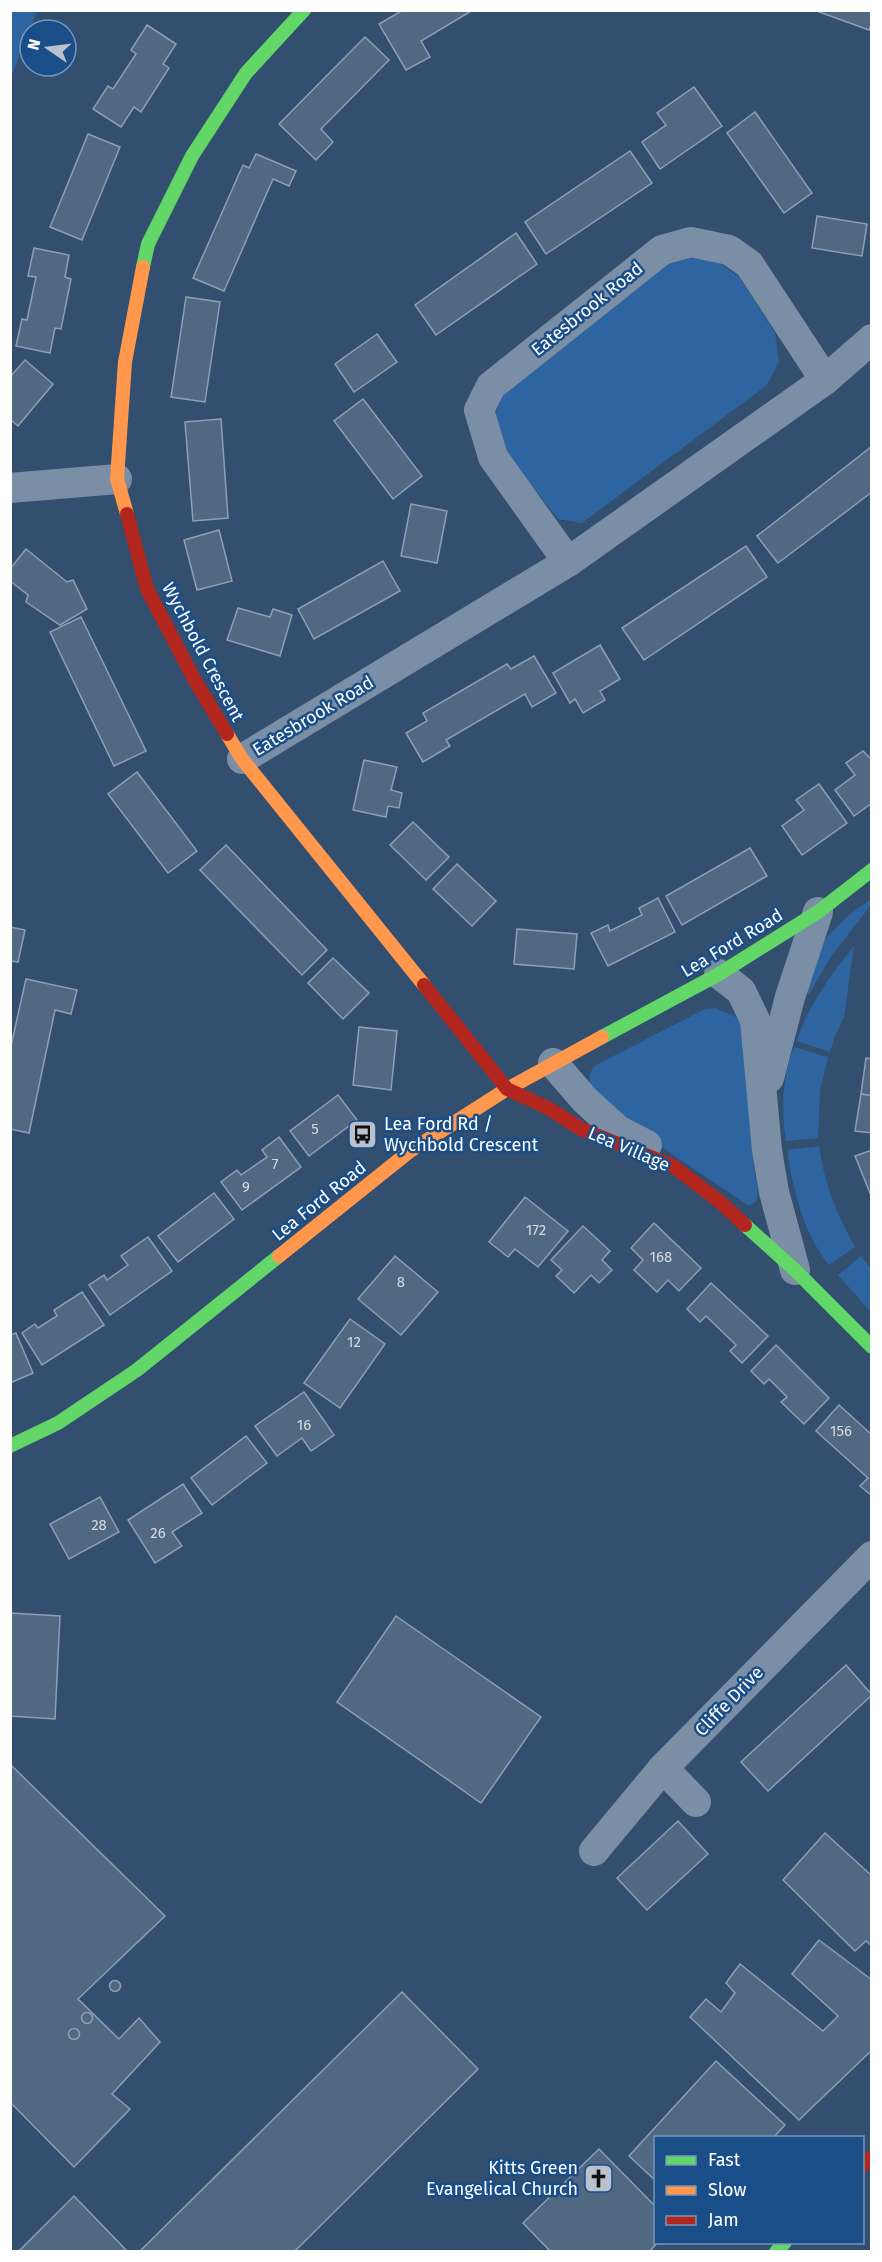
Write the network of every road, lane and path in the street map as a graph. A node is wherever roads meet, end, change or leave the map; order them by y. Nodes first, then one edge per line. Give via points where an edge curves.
1 (304, 10) edge
2 (872, 339) edge
3 (825, 380) junction
4 (117, 478) junction
5 (10, 488) edge
6 (568, 562) junction
7 (242, 759) junction
8 (872, 870) edge
9 (818, 912) junction
10 (719, 974) junction
11 (553, 1063) junction
12 (507, 1089) junction
13 (762, 1106) junction
14 (673, 1166) junction
15 (795, 1270) junction
16 (872, 1347) edge
17 (10, 1446) edge
18 (872, 1556) edge
19 (663, 1768) junction
20 (696, 1802) dead end
21 (594, 1851) dead end

1 - 4 street, Wychbold Crescent via 240,82 192,156 148,244 125,362
2 - 3 street, Eatesbrook Road
3 - 6 street, Eatesbrook Road
3 - 6 street, Eatesbrook Road via 749,264 729,250 691,242 662,250 491,386 479,410 493,457
4 - 5 street
4 - 7 street, Wychbold Crescent via 147,589
6 - 7 street, Eatesbrook Road
7 - 12 street, Wychbold Crescent
8 - 9 street, Lea Ford Road
9 - 10 street, Lea Ford Road
9 - 13 street, Lea Village via 790,997
10 - 11 street, Lea Ford Road
10 - 13 street, Lea Village via 741,991 755,1020
11 - 12 street, Lea Ford Road
11 - 14 street via 618,1130
12 - 14 street, Lea Village via 581,1129
12 - 17 street, Lea Ford Road via 410,1151 137,1370 58,1424
13 - 15 street, Lea Village via 774,1192
14 - 15 street, Lea Village via 720,1202
15 - 16 street, Lea Village
18 - 19 street, Cliffe Drive
19 - 20 street
19 - 21 street, Cliffe Drive

